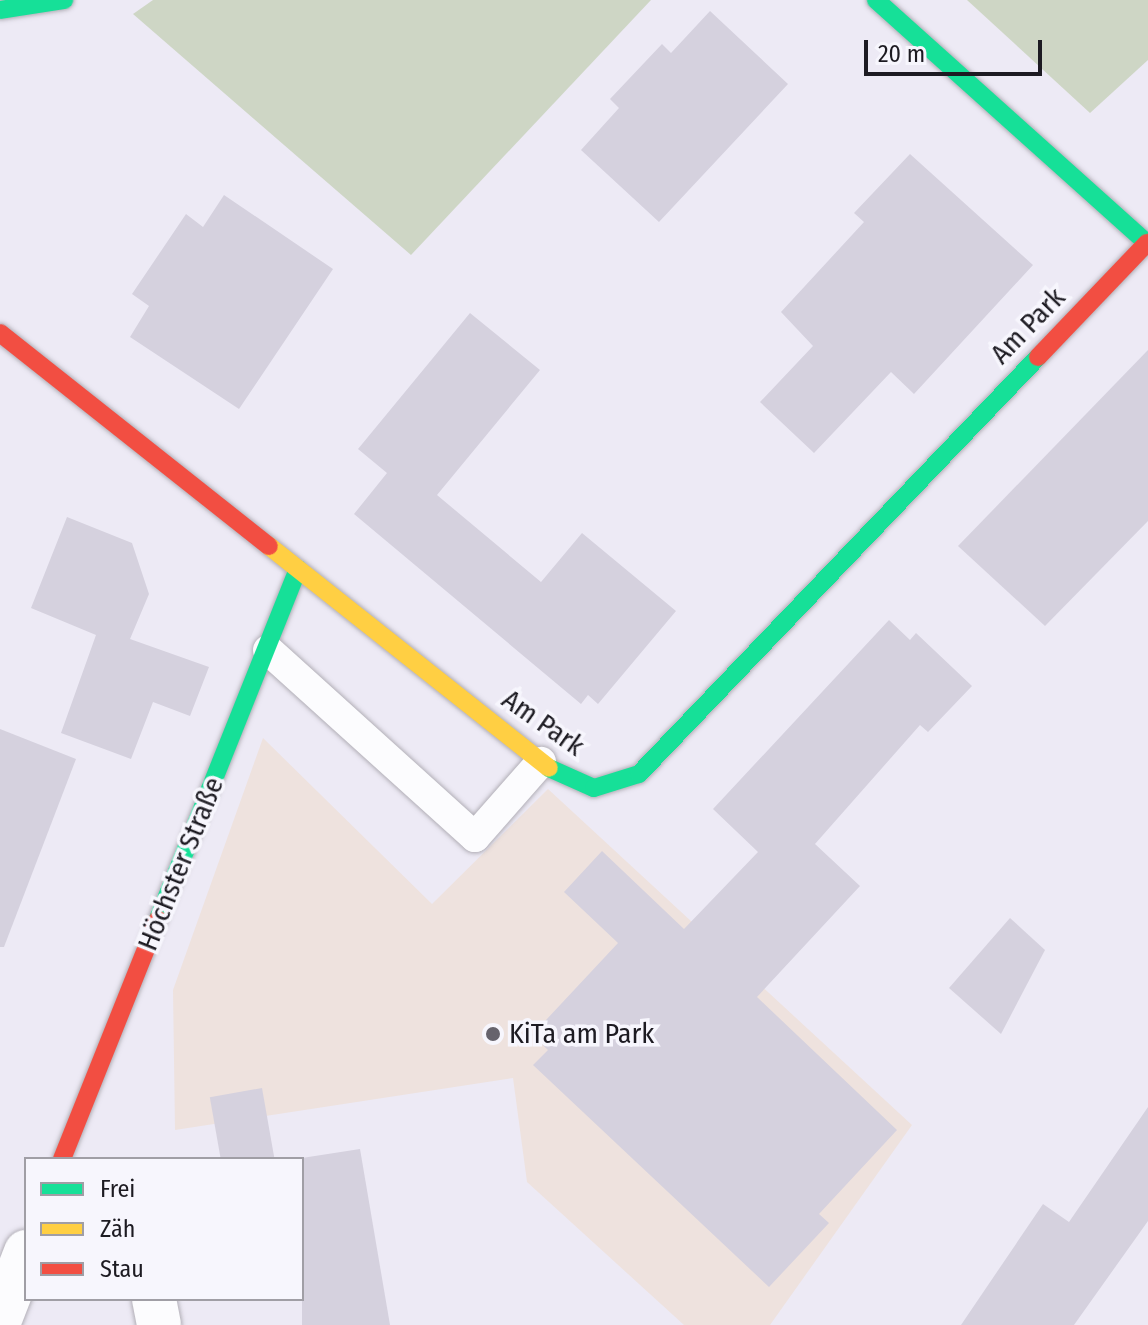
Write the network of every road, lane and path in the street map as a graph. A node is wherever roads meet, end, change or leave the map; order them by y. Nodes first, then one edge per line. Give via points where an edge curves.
1 (64, 0) edge
2 (876, 0) edge
3 (0, 10) edge
4 (1148, 243) edge
5 (0, 333) edge
6 (298, 569) junction
7 (268, 650) junction
8 (541, 762) junction
9 (63, 1157) edge
10 (24, 1257) edge
11 (154, 1301) edge
12 (0, 1319) edge
13 (159, 1325) edge

1 - 3 street
2 - 4 street
4 - 8 street, Am Park via 639,774 594,788
5 - 6 street, Am Park
6 - 7 street, Höchster Straße
6 - 8 street, Am Park
7 - 8 lane via 475,837
7 - 9 street, Höchster Straße
10 - 12 street
11 - 13 street

